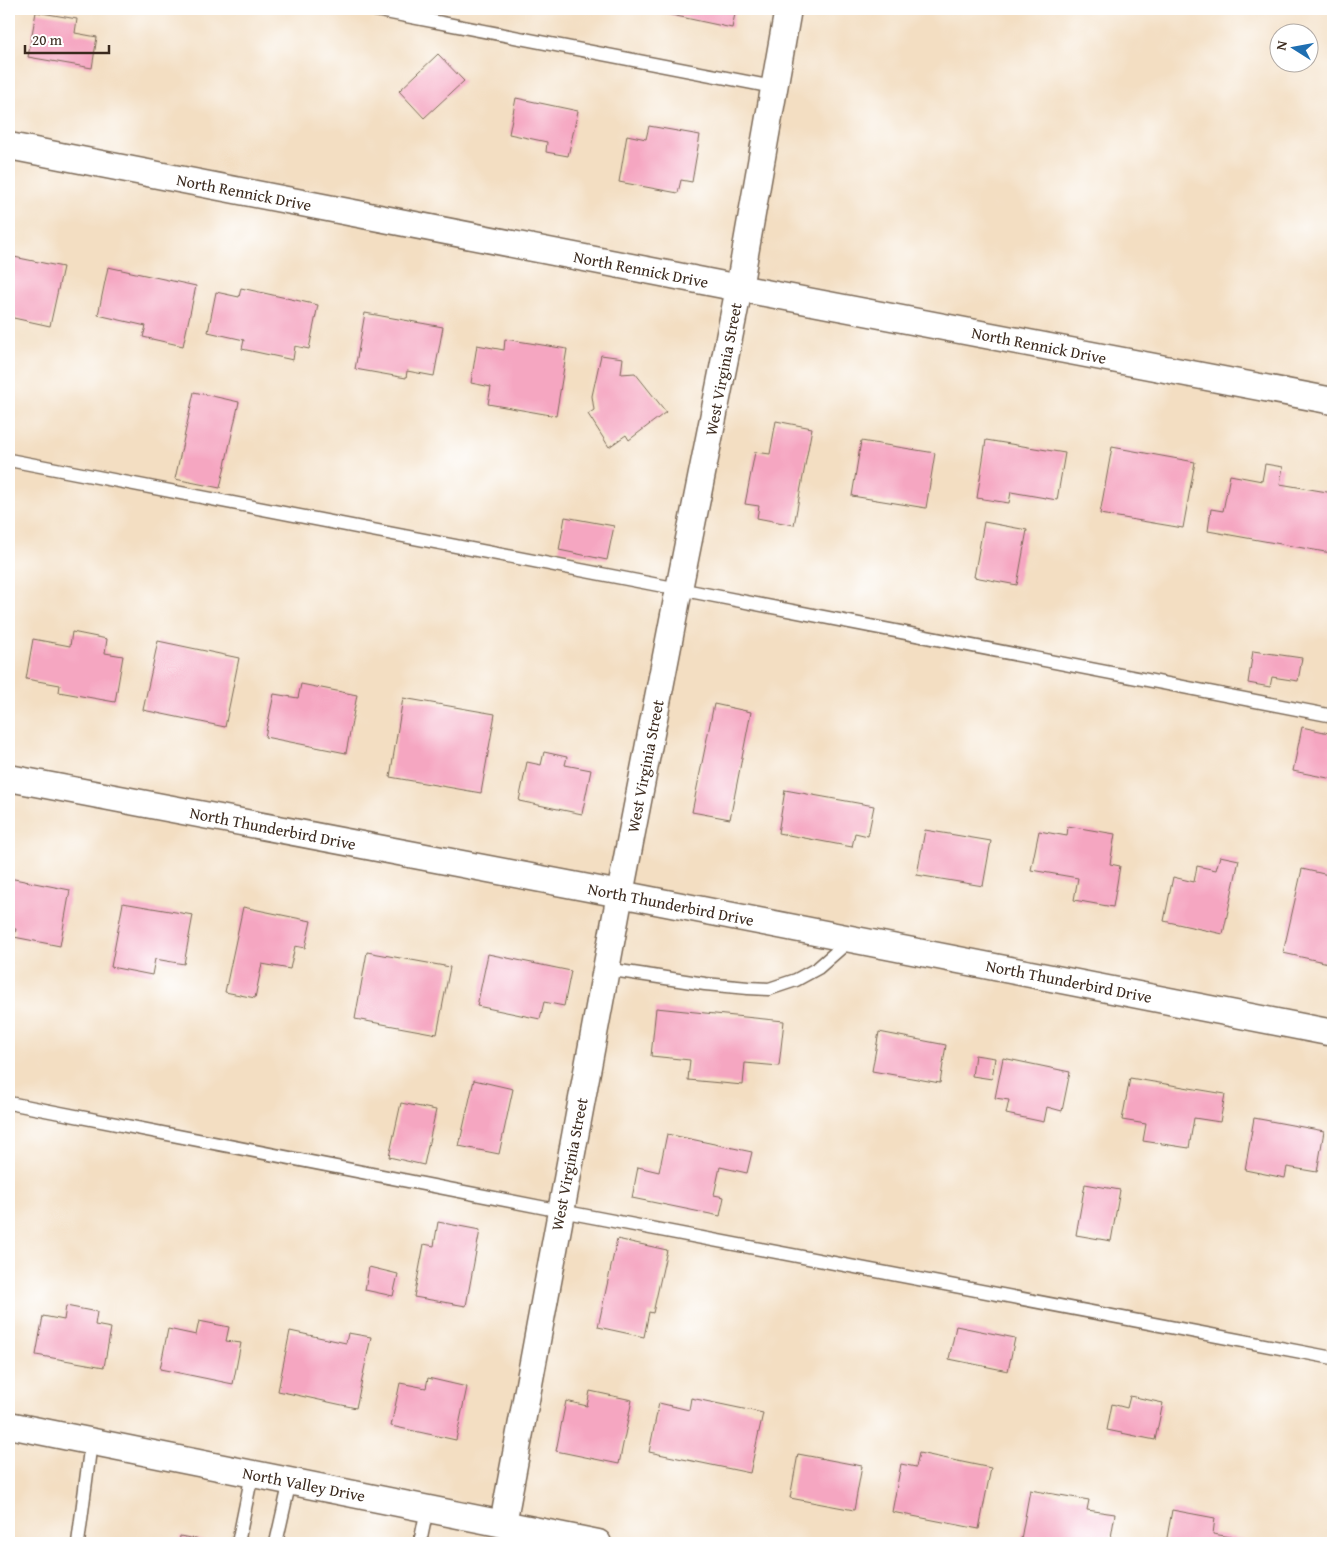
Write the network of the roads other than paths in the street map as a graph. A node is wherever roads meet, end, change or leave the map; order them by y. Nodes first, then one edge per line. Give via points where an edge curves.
1 (370, 9) edge
2 (788, 9) edge
3 (773, 87) junction
4 (9, 146) edge
5 (739, 288) junction
6 (1333, 401) edge
7 (9, 460) edge
8 (679, 589) junction
9 (1333, 716) edge
10 (9, 778) edge
11 (620, 894) junction
12 (851, 939) junction
13 (606, 969) junction
14 (1333, 1033) edge
15 (9, 1103) edge
16 (561, 1211) junction
17 (1333, 1358) edge
18 (9, 1425) edge
19 (91, 1442) junction
20 (252, 1474) junction
21 (290, 1482) junction
22 (426, 1509) junction
23 (503, 1524) junction
24 (567, 1540) edge
25 (78, 1543) edge
26 (238, 1543) edge
27 (276, 1543) edge
28 (420, 1543) edge
29 (598, 1543) edge

1 - 3 lane
2 - 3 street, West Virginia Street
3 - 5 street, West Virginia Street
4 - 5 street, North Rennick Drive
5 - 6 street, North Rennick Drive
5 - 8 street, West Virginia Street
7 - 8 lane
8 - 9 lane
8 - 11 street, West Virginia Street
10 - 11 street, North Thunderbird Drive
11 - 12 street, North Thunderbird Drive
11 - 13 street, West Virginia Street
12 - 13 lane via 818,968 769,989 705,984
12 - 14 street, North Thunderbird Drive
13 - 16 street, West Virginia Street
15 - 16 lane
16 - 17 lane
16 - 23 street, West Virginia Street
18 - 19 street, North Valley Drive
19 - 20 street, North Valley Drive
19 - 25 lane
20 - 21 street, North Valley Drive
20 - 26 lane
21 - 22 street, North Valley Drive
21 - 27 lane
22 - 23 street, North Valley Drive
22 - 28 lane
23 - 24 street, North Valley Drive
24 - 29 street, North Valley Drive

